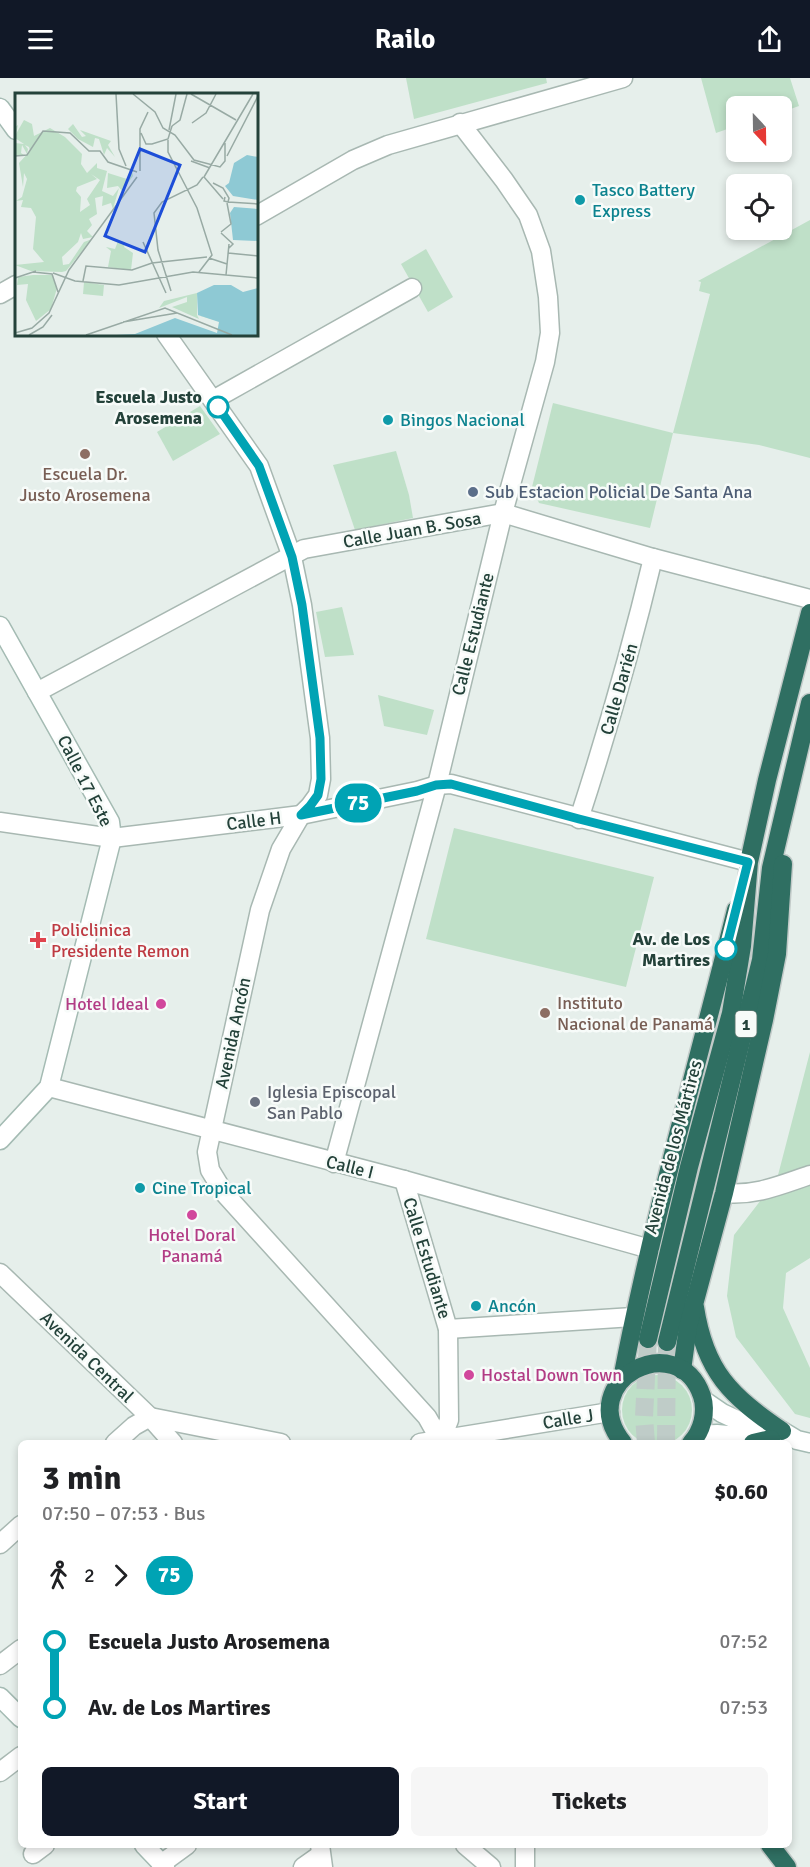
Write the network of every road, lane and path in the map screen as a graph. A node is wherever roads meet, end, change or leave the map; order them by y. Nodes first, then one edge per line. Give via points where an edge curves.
1 (622, 78) edge
2 (0, 108) edge
3 (460, 123) junction
4 (15, 129) edge
5 (258, 215) edge
6 (15, 286) edge
7 (412, 288) dead end
8 (0, 294) edge
9 (167, 336) edge
10 (213, 400) junction
11 (503, 513) junction
12 (292, 557) junction
13 (653, 558) junction
14 (810, 599) edge
15 (810, 613) edge
16 (0, 626) edge
17 (37, 692) junction
18 (810, 703) edge
19 (436, 785) junction
20 (788, 799) junction
21 (301, 815) junction
22 (579, 819) junction
23 (0, 822) edge
24 (112, 838) junction
25 (748, 862) junction
26 (49, 1087) junction
27 (212, 1131) junction
28 (0, 1140) edge
29 (334, 1163) junction
30 (810, 1175) edge
31 (404, 1180) junction
32 (724, 1193) junction
33 (650, 1249) junction
34 (0, 1273) edge
35 (695, 1302) junction
36 (633, 1317) junction
37 (448, 1329) junction
38 (648, 1339) tunnel mouth
39 (667, 1342) tunnel mouth
40 (682, 1370) junction
41 (622, 1379) junction
42 (703, 1400) junction
43 (610, 1412) junction
44 (150, 1417) junction
45 (694, 1439) edge
46 (782, 1439) edge
47 (118, 1440) edge
48 (170, 1440) edge
49 (266, 1440) edge
50 (439, 1440) edge
51 (441, 1440) edge
52 (451, 1440) edge
53 (620, 1440) edge
54 (18, 1528) edge
55 (0, 1544) edge
56 (18, 1651) edge
57 (0, 1665) edge
58 (0, 1697) edge
59 (18, 1715) edge
60 (18, 1758) edge
61 (0, 1772) edge
62 (147, 1848) edge
63 (183, 1848) edge
64 (469, 1848) edge
65 (525, 1848) edge
66 (774, 1848) edge
67 (775, 1848) edge
68 (321, 1856) edge
69 (163, 1865) edge
70 (303, 1867) edge
71 (491, 1867) edge
72 (525, 1867) edge
73 (787, 1867) edge
74 (792, 1867) edge

1 - 3 street
2 - 4 street
3 - 5 street via 353,160
3 - 11 street, Calle Estudiante via 528,215 541,251 548,297 550,333 545,362
6 - 8 street
7 - 10 street
9 - 10 street, Avenida Ancón
10 - 12 street, Avenida Ancón via 259,466
11 - 12 street, Calle Juan B. Sosa via 304,549
11 - 13 street, Calle Juan B. Sosa
11 - 19 street, Calle Estudiante
12 - 17 street, Calle Juan B. Sosa
12 - 21 street, Avenida Ancón via 320,748 318,795
13 - 14 street, Calle Juan B. Sosa
13 - 22 street, Calle Darién via 608,731
15 - 25 highway, Avenida de los Mártires / 1
16 - 17 street, Calle 17 Este
17 - 24 street, Calle 17 Este via 110,822
18 - 20 highway, 1
19 - 21 street, Calle H
19 - 22 street, Calle H via 451,784
19 - 29 street, Calle Estudiante
20 - 32 highway via 777,954
20 - 39 highway, 1 via 771,868 761,960
21 - 24 street, Calle H
21 - 27 street, Avenida Ancón via 281,849 260,909
22 - 25 street, Calle H
23 - 24 street, Calle H
24 - 26 street, Calle 17 Este
25 - 33 highway
25 - 38 highway, Avenida de los Mártires / 1 via 742,946 731,1013
26 - 27 street, Calle I
26 - 28 street, Calle 17 Este
27 - 29 street, Calle I
27 - 50 street, Avenida Ancón via 207,1152 210,1170 224,1193 427,1417
29 - 31 street, Calle I
30 - 32 street via 743,1195
31 - 33 street, Calle I
31 - 37 street, Calle Estudiante
32 - 35 highway
33 - 36 highway
34 - 44 street, Avenida Central
35 - 40 highway
35 - 46 highway via 704,1346 725,1385
36 - 37 street
36 - 41 highway
37 - 51 street, Calle Estudiante via 448,1420
40 - 41 highway via 651,1364 632,1370
40 - 42 highway via 699,1388
41 - 43 highway via 614,1390
42 - 45 highway via 703,1418
42 - 46 street via 722,1413
43 - 52 street, Calle J
43 - 53 highway
44 - 47 street
44 - 48 street, Avenida Central
44 - 49 street
45 - 46 street via 717,1434
54 - 55 street
56 - 57 street
58 - 59 street
60 - 61 street
62 - 69 street
63 - 69 street
64 - 71 street
65 - 72 street
66 - 73 highway
67 - 74 highway
68 - 70 street

